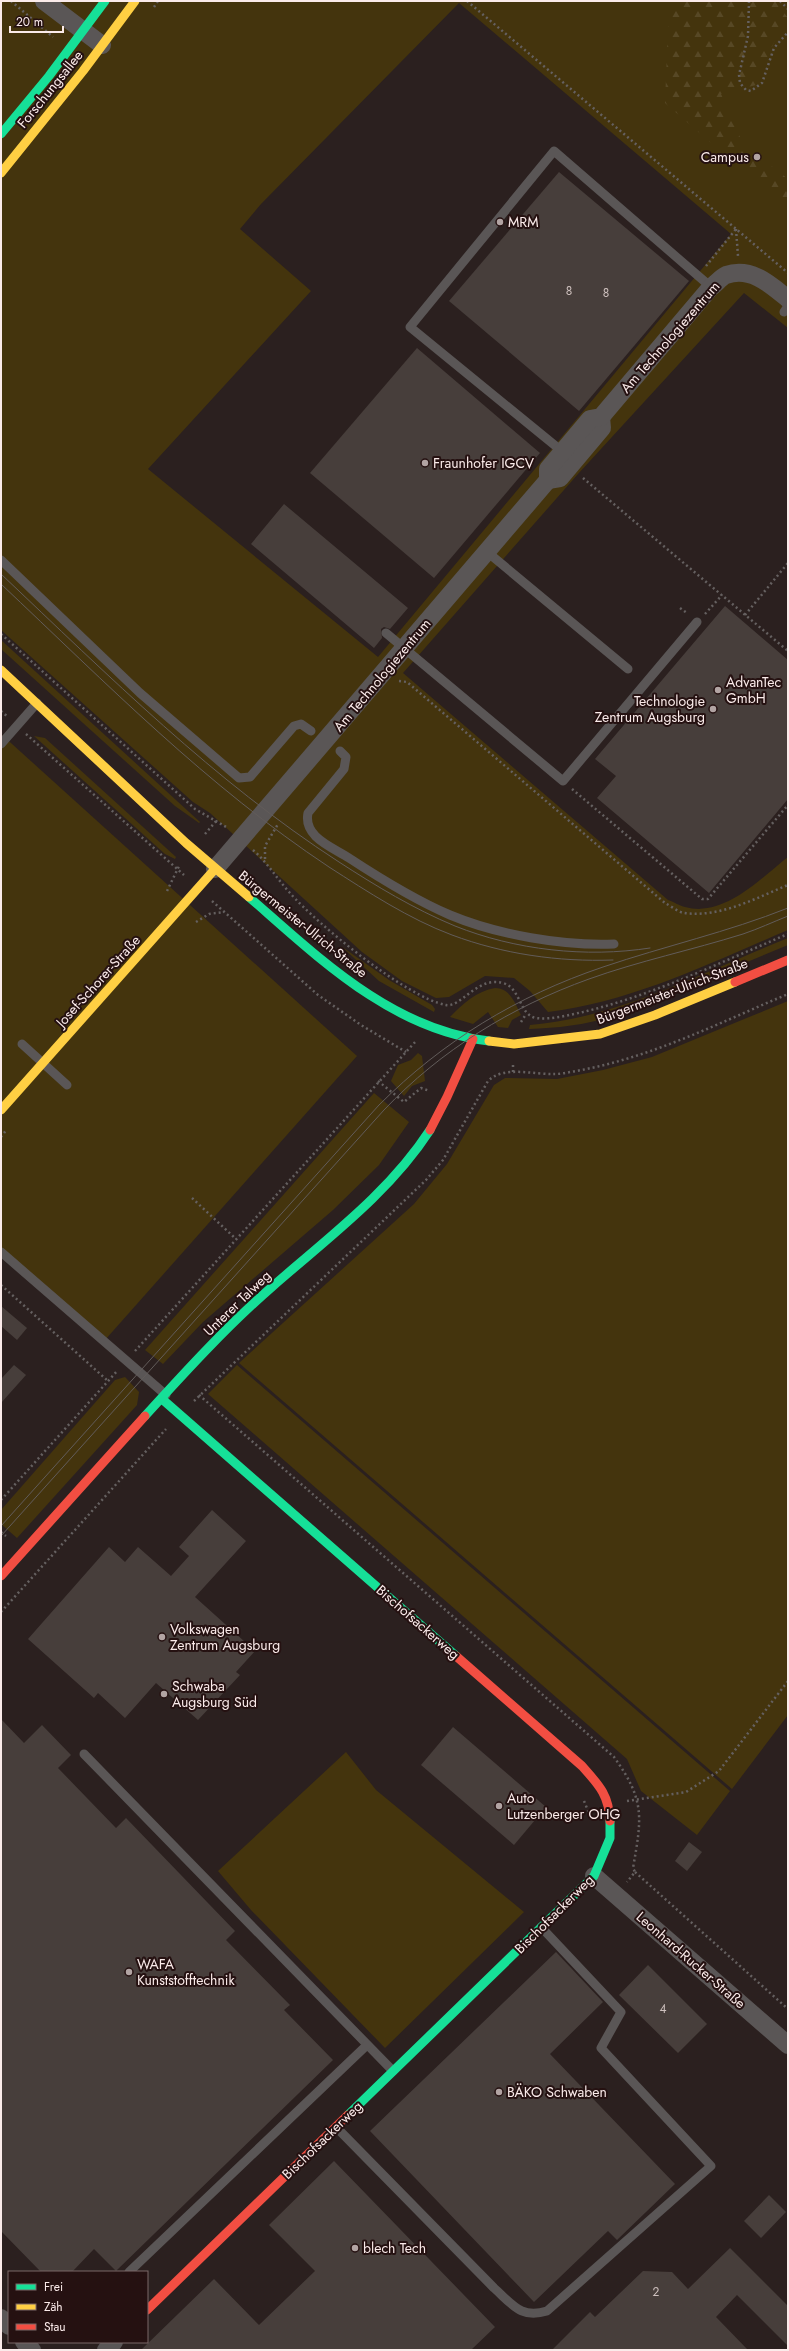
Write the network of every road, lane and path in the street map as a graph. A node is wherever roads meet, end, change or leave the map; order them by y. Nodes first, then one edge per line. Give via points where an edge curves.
1 (11, 1) edge
2 (44, 1) edge
3 (105, 1) edge
4 (135, 1) edge
5 (468, 1) edge
6 (749, 1) edge
7 (780, 1) edge
8 (788, 9) edge
9 (83, 31) junction
10 (788, 32) edge
11 (55, 40) dead end
12 (102, 45) junction
13 (1, 134) edge
14 (1, 173) edge
15 (736, 229) junction
16 (739, 273) junction
17 (788, 273) edge
18 (711, 287) junction
19 (786, 306) edge
20 (569, 457) junction
21 (486, 551) junction
22 (1, 560) edge
23 (788, 563) edge
24 (722, 595) junction
25 (745, 615) junction
26 (697, 622) joint
27 (386, 633) dead end
28 (1, 634) edge
29 (404, 648) junction
30 (788, 651) edge
31 (628, 669) dead end
32 (1, 670) edge
33 (385, 670) junction
34 (37, 703) junction
35 (311, 731) dead end
36 (1, 744) edge
37 (340, 751) dead end
38 (563, 781) junction
39 (788, 805) edge
40 (241, 839) junction
41 (215, 869) junction
42 (788, 885) edge
43 (788, 934) edge
44 (614, 944) dead end
45 (788, 960) edge
46 (788, 994) edge
47 (473, 1039) junction
48 (22, 1044) dead end
49 (406, 1052) dead end
50 (43, 1063) junction
51 (378, 1081) junction
52 (67, 1085) dead end
53 (447, 1096) junction
54 (475, 1103) junction
55 (1, 1110) edge
56 (192, 1198) dead end
57 (236, 1239) junction
58 (1, 1252) edge
59 (1, 1285) edge
60 (127, 1360) junction
61 (108, 1381) junction
62 (164, 1397) junction
63 (180, 1415) junction
64 (1, 1500) edge
65 (1, 1532) edge
66 (6, 1536) dead end
67 (1, 1576) edge
68 (1, 1612) edge
69 (788, 1681) edge
70 (84, 1754) dead end
71 (582, 1796) dead end
72 (609, 1803) junction
73 (590, 1816) dead end
74 (635, 1872) dead end
75 (594, 1876) junction
76 (541, 1927) junction
77 (788, 2009) edge
78 (367, 2045) junction
79 (788, 2045) edge
80 (393, 2071) junction
81 (336, 2126) junction
82 (130, 2271) edge
83 (148, 2309) edge

1 - 11 path
2 - 9 street
3 - 9 street, Forschungsallee
4 - 12 street, Forschungsallee
5 - 15 path
6 - 10 path via 748,36 738,75 746,90 751,91 762,83 774,48
7 - 8 path
9 - 12 street
9 - 13 street, Forschungsallee
12 - 14 street, Forschungsallee
15 - 16 path
15 - 17 path
16 - 18 street, Am Technologiezentrum via 726,275
16 - 19 street via 752,274 768,282
18 - 20 street, Am Technologiezentrum via 601,417 602,428
18 - 20 lane via 554,151 410,327
20 - 21 street, Am Technologiezentrum via 560,478 548,480
20 - 24 path via 581,467 578,474
21 - 29 street, Am Technologiezentrum
21 - 31 lane
22 - 35 lane via 140,693 239,778 250,777 294,726 301,724
23 - 25 path
24 - 25 path
24 - 26 path
25 - 30 path
26 - 38 lane
27 - 29 lane
28 - 40 path via 195,809 224,823
29 - 33 street, Am Technologiezentrum
29 - 38 lane
32 - 34 street, Bürgermeister-Ulrich-Straße
33 - 40 street, Am Technologiezentrum
33 - 42 path via 399,681 407,682 665,903 683,913 729,909
34 - 36 lane
34 - 41 street, Bürgermeister-Ulrich-Straße
37 - 44 lane via 346,757 344,769 308,812 306,821 313,835 384,880 450,915 510,933 587,945
38 - 39 path via 702,899 708,899
40 - 41 street, Am Technologiezentrum
40 - 43 path via 265,860 290,894 348,946 396,981 433,1002 446,1005 455,1004 483,984 504,983 521,1000 526,1014 532,1017 562,1017 637,998
41 - 47 street, Bürgermeister-Ulrich-Straße via 362,991 428,1026
41 - 50 street, Josef-Schorer-Straße
45 - 47 street, Bürgermeister-Ulrich-Straße via 655,1015 600,1034 514,1044
46 - 54 path via 646,1053 602,1066 556,1074 513,1072 494,1075
47 - 53 street, Unterer Talweg
48 - 50 lane
49 - 51 path
50 - 52 lane
50 - 55 street, Josef-Schorer-Straße
51 - 53 path via 404,1102 422,1088
51 - 57 path
53 - 54 path
53 - 62 street, Unterer Talweg via 429,1132 401,1168 353,1218 250,1308
54 - 63 path via 442,1160 407,1200
56 - 57 path
57 - 60 path
58 - 60 lane
59 - 61 path
60 - 61 path
60 - 62 lane
61 - 64 path
62 - 63 street, Bischofsackerweg
62 - 67 street, Unterer Talweg
63 - 68 path
63 - 72 street, Bischofsackerweg via 582,1766 599,1785
65 - 66 path
69 - 72 path via 719,1771 686,1792
70 - 78 lane
71 - 73 path
72 - 75 street, Bischofsackerweg via 610,1838
74 - 77 path
75 - 76 street, Bischofsackerweg
75 - 79 street, Leonhard-Rucker-Straße
76 - 80 street, Bischofsackerweg
76 - 81 lane via 621,2012 601,2048 711,2166 547,2311 533,2315 520,2311 494,2288
78 - 80 lane
78 - 82 lane
80 - 81 street, Bischofsackerweg
81 - 83 street, Bischofsackerweg

